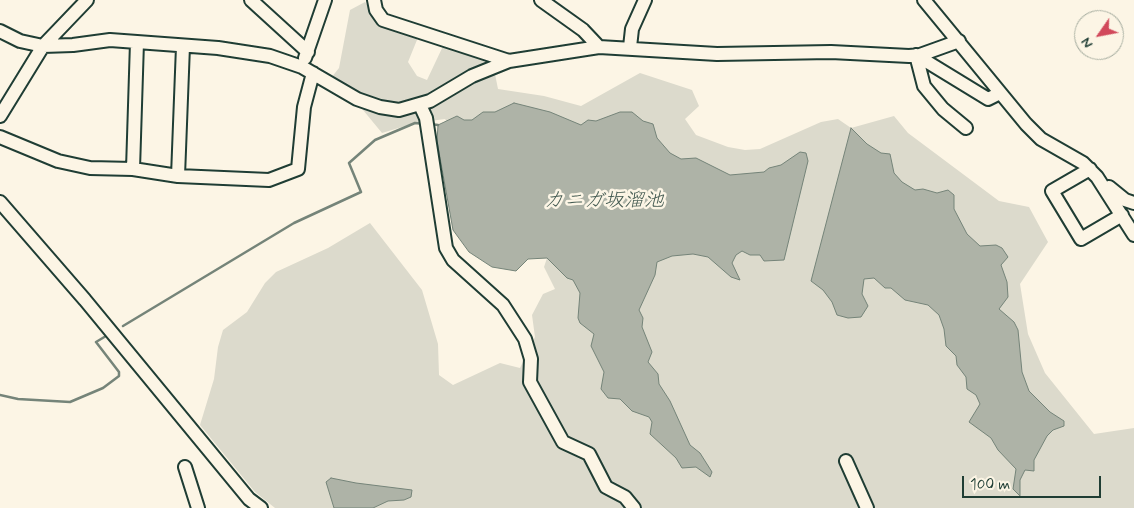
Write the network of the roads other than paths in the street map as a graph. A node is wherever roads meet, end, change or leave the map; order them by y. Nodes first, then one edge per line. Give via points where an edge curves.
1 (87, 0) edge
2 (252, 0) edge
3 (324, 0) edge
4 (374, 0) edge
5 (541, 0) edge
6 (644, 0) edge
7 (924, 0) edge
8 (0, 31) edge
9 (137, 42) junction
10 (959, 42) junction
11 (43, 46) junction
12 (182, 46) junction
13 (599, 47) junction
14 (630, 47) junction
15 (308, 52) junction
16 (916, 55) junction
17 (509, 61) junction
18 (307, 70) junction
19 (998, 94) junction
20 (420, 105) junction
21 (0, 116) edge
22 (966, 128) dead end
23 (0, 137) edge
24 (133, 169) junction
25 (1094, 173) junction
26 (178, 176) junction
27 (0, 202) edge
28 (1134, 203) edge
29 (1122, 215) junction
30 (1134, 235) edge
31 (846, 460) dead end
32 (185, 467) dead end
33 (249, 505) edge
34 (198, 508) edge
35 (261, 508) edge
36 (634, 508) edge
37 (867, 508) edge

1 - 11 street
2 - 15 street
3 - 15 street
4 - 17 street via 383,20
5 - 13 street via 583,30
6 - 14 street via 632,29
7 - 10 street
8 - 11 street via 20,41
9 - 11 street via 110,40
9 - 12 street
9 - 24 street
10 - 16 street
10 - 19 street
11 - 21 street
12 - 18 street via 270,56
12 - 26 street
13 - 14 street
13 - 17 street
14 - 16 street via 717,54 831,52
15 - 18 street
16 - 19 street via 988,99
16 - 22 street via 924,86
17 - 20 street via 472,76
18 - 20 street via 340,91 380,107 399,110
18 - 26 street via 298,169 269,180
19 - 25 street via 1041,139
20 - 36 street via 426,118 446,248 453,260 503,305 525,339 531,359 530,382 563,442 589,454 606,487 625,497
23 - 24 street via 58,161 90,168
24 - 26 street
25 - 28 street via 1125,200
25 - 29 street
25 - 29 street via 1052,191 1080,239
27 - 33 street via 85,300
29 - 30 street
31 - 37 street
32 - 34 street
33 - 35 street

